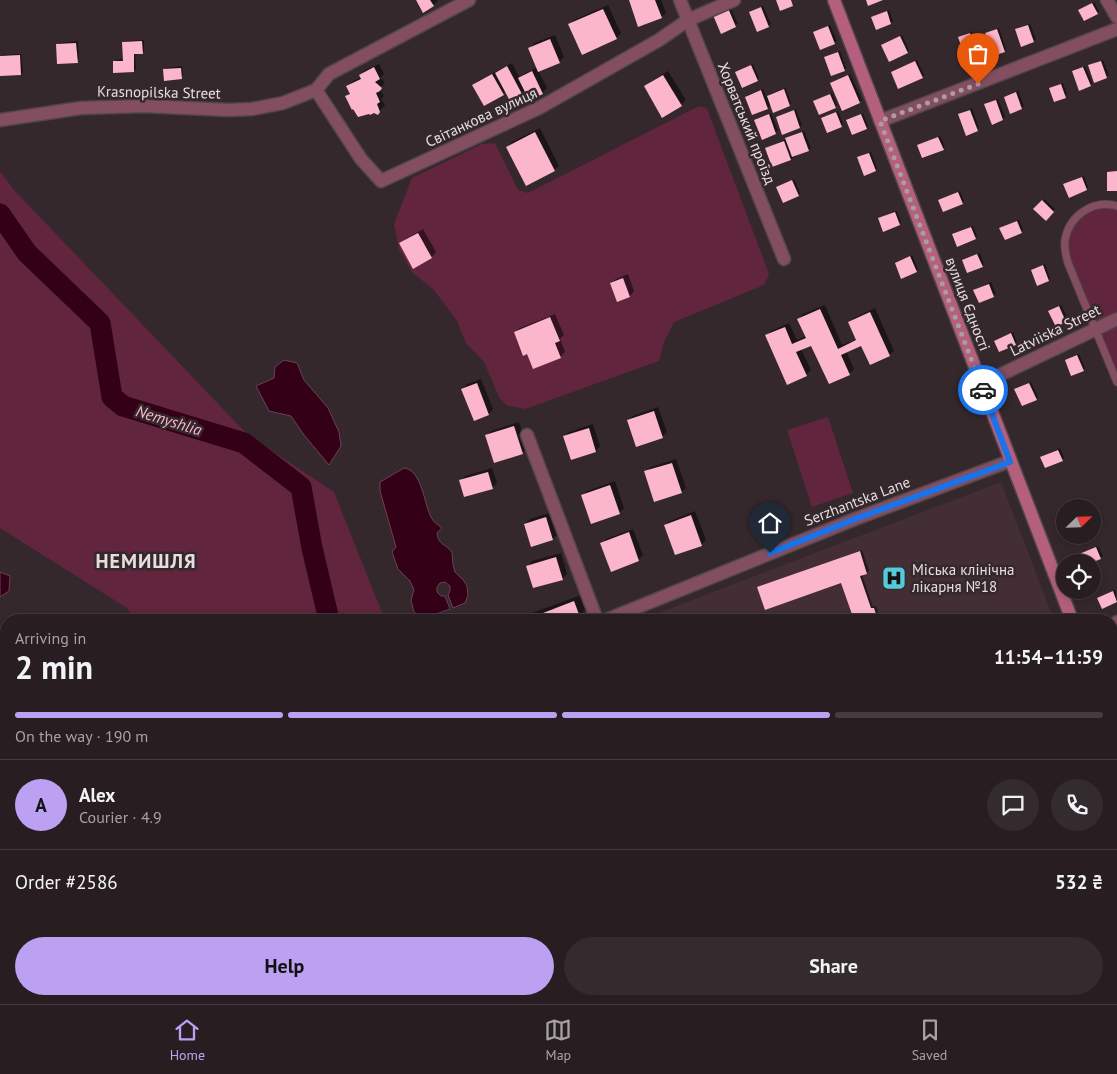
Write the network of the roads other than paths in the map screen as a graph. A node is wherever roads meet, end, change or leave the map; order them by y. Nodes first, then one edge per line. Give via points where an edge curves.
1 (469, 0) edge
2 (680, 0) edge
3 (734, 0) edge
4 (834, 0) edge
5 (1107, 0) edge
6 (1117, 17) edge
7 (688, 20) junction
8 (1117, 29) edge
9 (316, 90) junction
10 (0, 120) edge
11 (880, 121) junction
12 (1117, 206) edge
13 (784, 259) dead end
14 (1117, 318) edge
15 (1094, 329) junction
16 (1117, 382) edge
17 (981, 384) junction
18 (527, 435) dead end
19 (1010, 462) junction
20 (595, 614) edge
21 (621, 614) edge
22 (1070, 614) edge

1 - 9 street via 328,74
2 - 7 street, Хорватський проїзд
3 - 7 street
4 - 11 main road, вулиця Єдності
5 - 6 street
7 - 9 street, Світанкова вулиця via 660,40 539,108 381,181 360,159
7 - 13 street, Хорватський проїзд
8 - 11 street
9 - 10 street, Krasnopilska Street via 283,103 252,110 92,107
11 - 17 main road, вулиця Єдності
12 - 15 lane via 1100,204 1090,207 1080,213 1067,231 1065,252 1068,263
14 - 15 street, Latviiska Street
15 - 16 lane
15 - 17 street, Latviiska Street
17 - 19 main road, вулиця Єдності
18 - 20 street
19 - 21 street, Serzhantska Lane via 855,519
19 - 22 main road, вулиця Єдності

